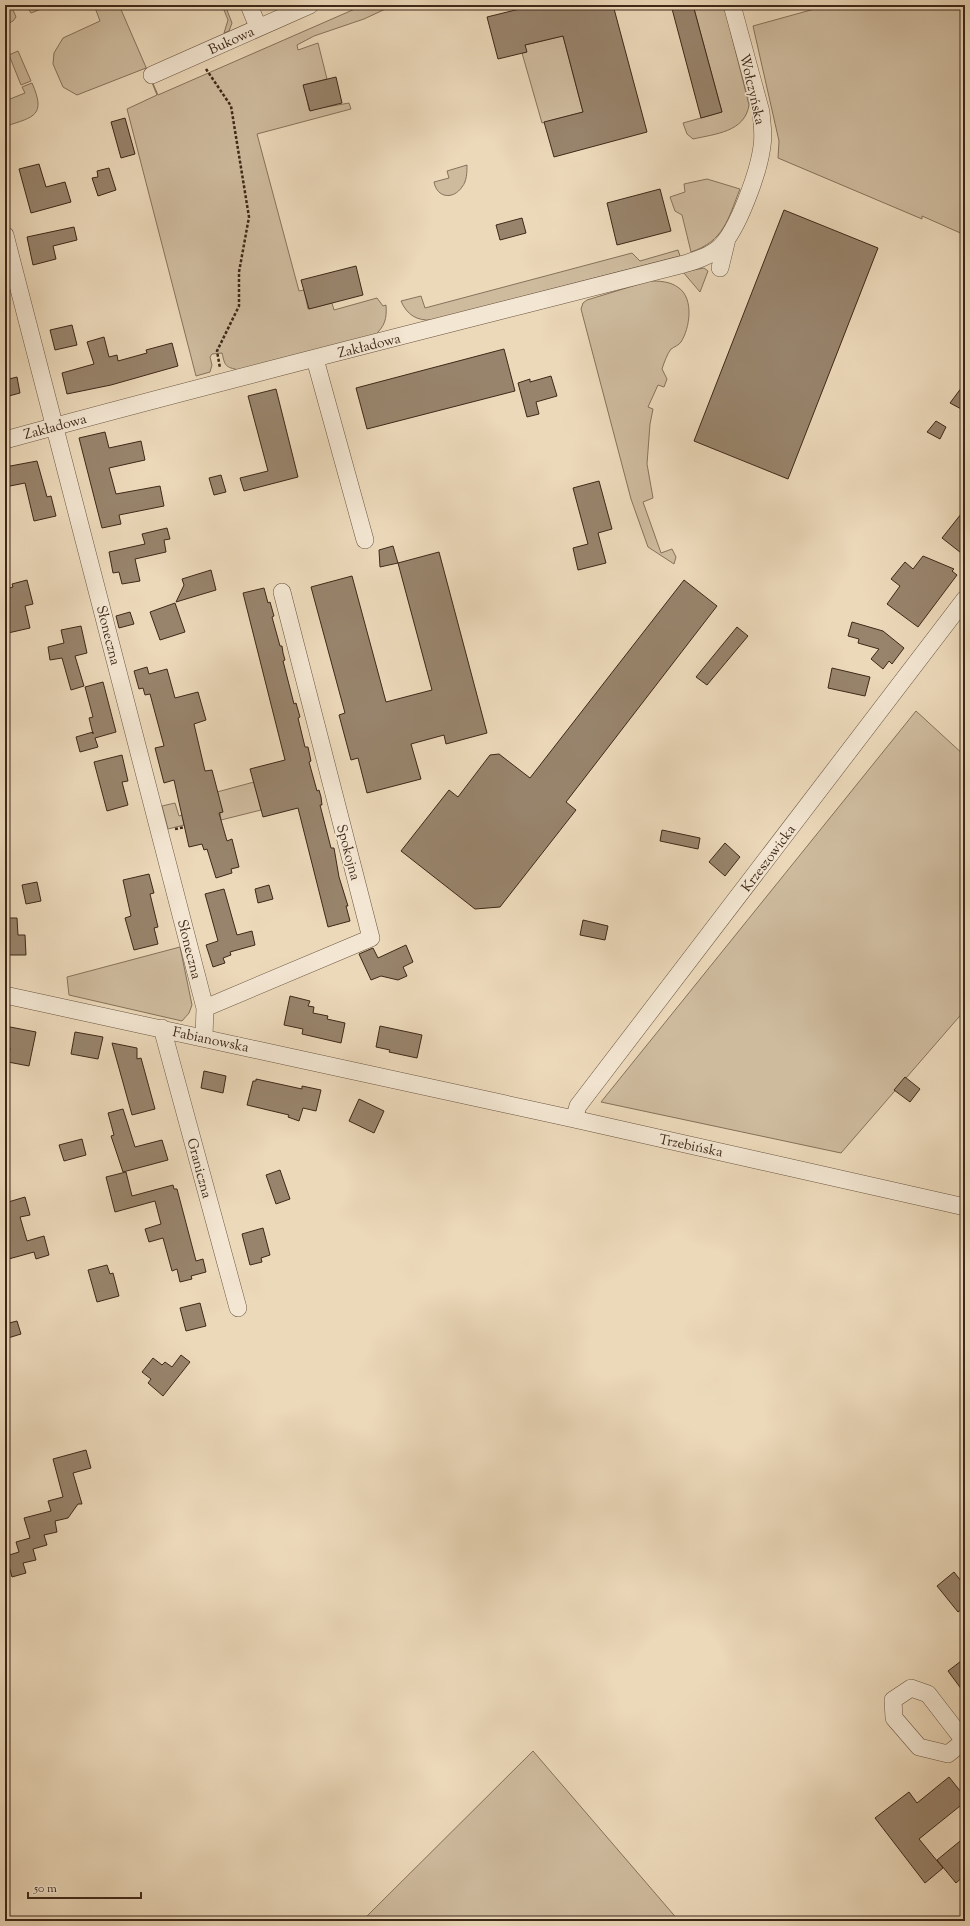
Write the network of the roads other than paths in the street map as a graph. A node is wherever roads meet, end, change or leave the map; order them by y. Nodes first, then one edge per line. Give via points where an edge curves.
1 (249, 5) edge
2 (310, 5) edge
3 (732, 5) edge
4 (258, 27) junction
5 (152, 75) dead end
6 (5, 235) edge
7 (727, 239) junction
8 (720, 268) dead end
9 (315, 359) junction
10 (55, 426) junction
11 (5, 440) edge
12 (365, 540) dead end
13 (282, 592) dead end
14 (965, 599) edge
15 (5, 995) edge
16 (205, 1008) junction
17 (162, 1028) junction
18 (204, 1037) junction
19 (418, 1084) joint
20 (574, 1119) junction
21 (965, 1207) edge
22 (238, 1308) dead end

1 - 4 street
2 - 4 street, Bukowa
3 - 7 street, Wołczyńska via 760,112 763,137 755,174
4 - 5 street, Bukowa
6 - 10 street, Słoneczna
7 - 8 street
7 - 9 street, Zakładowa via 713,252 697,260
9 - 10 street, Zakładowa
9 - 12 street
10 - 11 street, Zakładowa
10 - 16 street, Słoneczna
13 - 16 street, Spokojna via 371,938
14 - 20 street, Krzeszowicka via 578,1106
15 - 17 street, Fabianowska
16 - 18 street, Słoneczna
17 - 18 street, Fabianowska
17 - 22 street, Graniczna
18 - 19 street, Fabianowska
19 - 20 street, Trzebińska
20 - 21 street, Trzebińska

